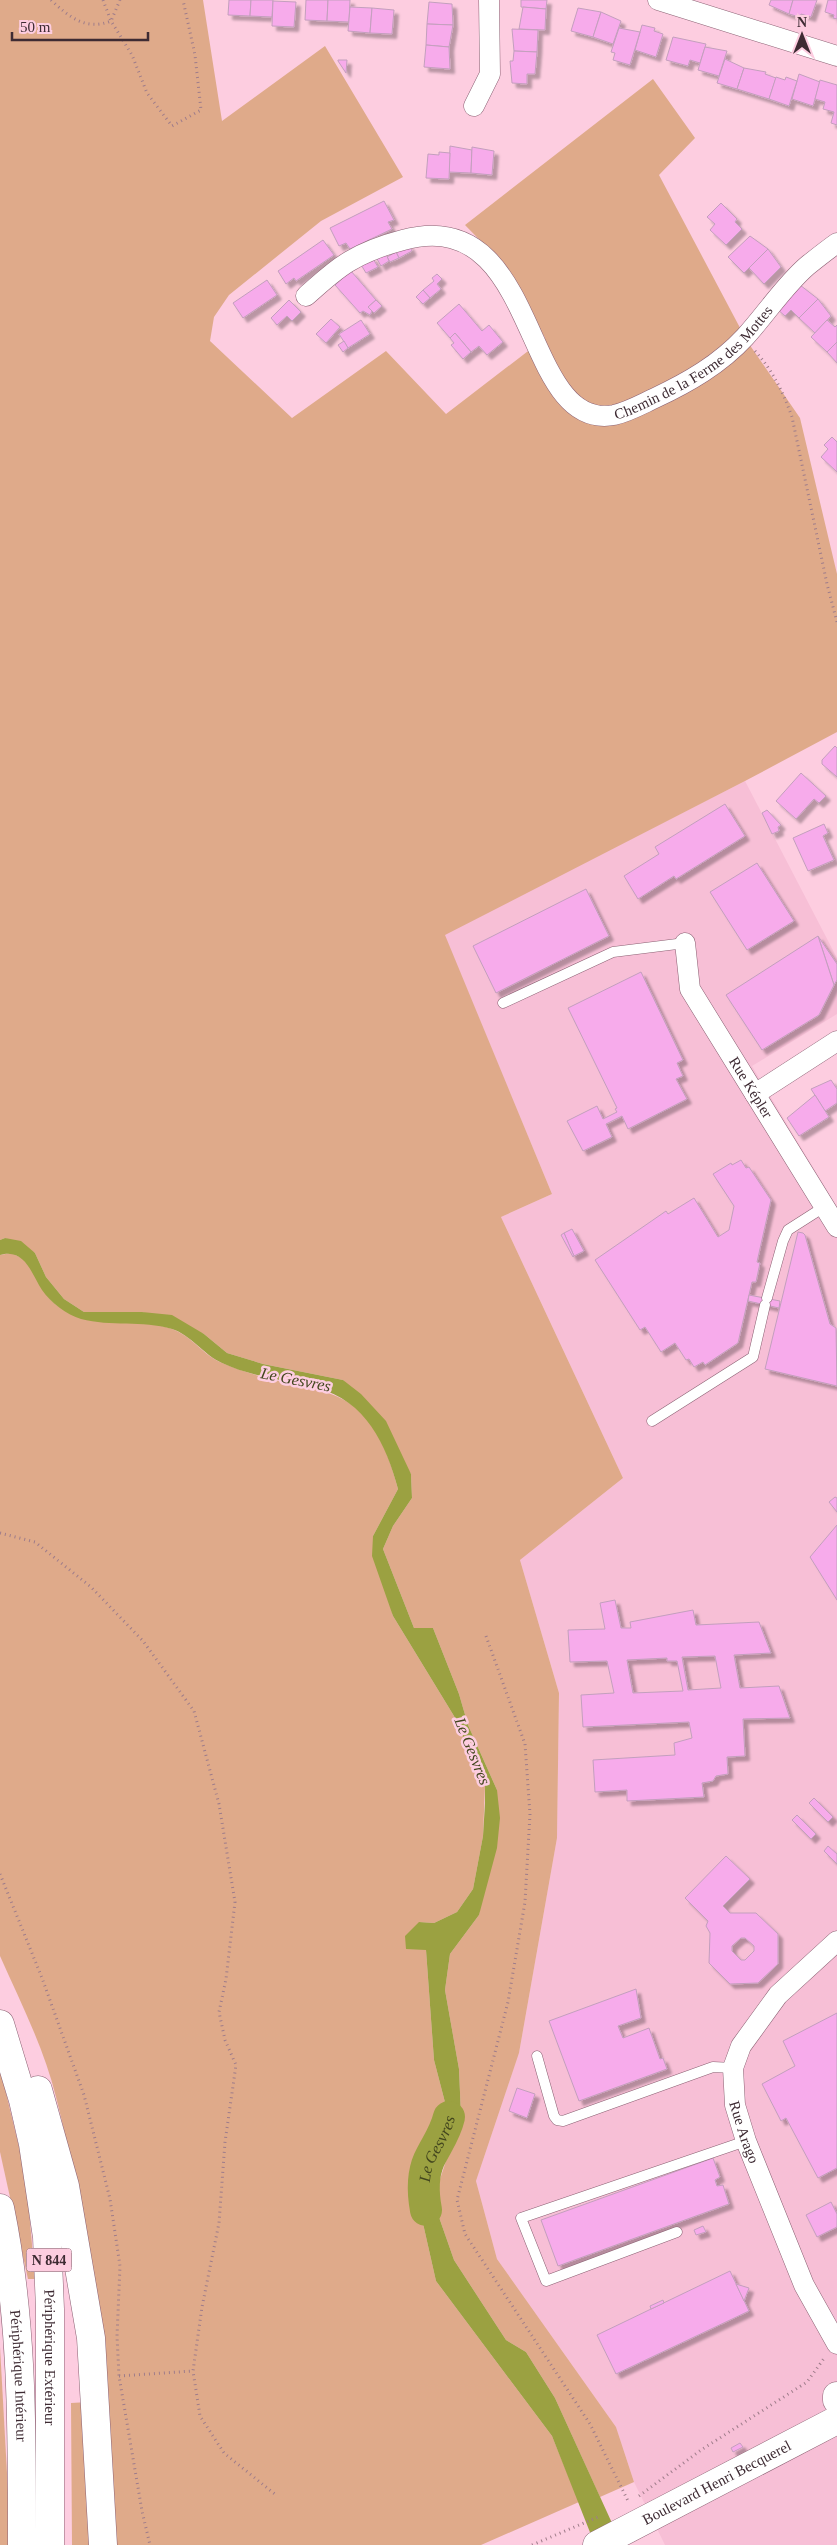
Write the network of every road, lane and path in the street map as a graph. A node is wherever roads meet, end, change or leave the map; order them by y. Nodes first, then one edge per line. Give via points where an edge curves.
1 (51, 0) edge
2 (103, 0) edge
3 (120, 0) edge
4 (183, 0) edge
5 (489, 0) edge
6 (669, 2) edge
7 (110, 21) junction
8 (837, 56) edge
9 (474, 106) dead end
10 (837, 243) edge
11 (306, 296) dead end
12 (744, 338) junction
13 (837, 622) edge
14 (685, 943) joint
15 (503, 1003) dead end
16 (837, 1041) edge
17 (755, 1094) junction
18 (824, 1207) junction
19 (837, 1228) edge
20 (652, 1421) dead end
21 (0, 1534) edge
22 (486, 1636) dead end
23 (837, 1941) edge
24 (4, 2035) edge
25 (537, 2056) dead end
26 (734, 2068) junction
27 (746, 2141) junction
28 (0, 2208) edge
29 (677, 2232) dead end
30 (834, 2349) edge
31 (193, 2371) junction
32 (119, 2376) dead end
33 (837, 2420) edge
34 (276, 2495) dead end
35 (634, 2514) junction
36 (575, 2527) dead end
37 (22, 2545) edge
38 (50, 2545) edge
39 (103, 2545) edge
40 (532, 2545) edge
41 (597, 2545) edge

1 - 7 path via 80,21 97,27
2 - 7 path
3 - 7 path
4 - 7 path via 195,55 200,110 172,126 146,93 132,55
5 - 9 street via 490,74
6 - 8 street
10 - 12 street, Chemin de la Ferme des Mottes via 806,267
11 - 12 street, Chemin de la Ferme des Mottes via 349,262 377,248 419,236 456,239 476,248 503,280 567,400 585,413 600,416 632,409 674,389 701,374
12 - 13 path via 783,391 792,417
14 - 15 lane via 613,952
14 - 17 street, Rue Képler via 690,989
16 - 17 street
17 - 18 street, Rue Képler
18 - 19 street, Rue Képler
18 - 20 lane via 788,1230 782,1241 753,1356
21 - 31 path via 35,1542 91,1587 143,1641 194,1711 219,1804 235,1902 219,2012 225,2040 236,2065 225,2142 219,2223
22 - 35 path via 525,1744 530,1814 525,1902 508,2002 457,2200 465,2234 590,2424
23 - 26 street, Rue Arago via 778,1995 741,2046
24 - 38 main road, Périphérique Extérieur / N 844 via 33,2144 47,2237
24 - 39 main road via 30,2064 53,2141 74,2232 91,2338
25 - 26 lane via 554,2116 563,2121 713,2067
26 - 27 street, Rue Arago via 734,2105
27 - 29 lane via 521,2218 546,2281
27 - 30 street, Rue Arago via 804,2285
28 - 37 main road, Périphérique Intérieur / N 844 via 12,2276 19,2346
30 - 35 path via 807,2382 701,2450
31 - 32 path
31 - 34 path via 200,2416 224,2453
33 - 35 main road, Boulevard Henri Becquerel
35 - 41 main road, Boulevard Henri Becquerel
36 - 40 path

